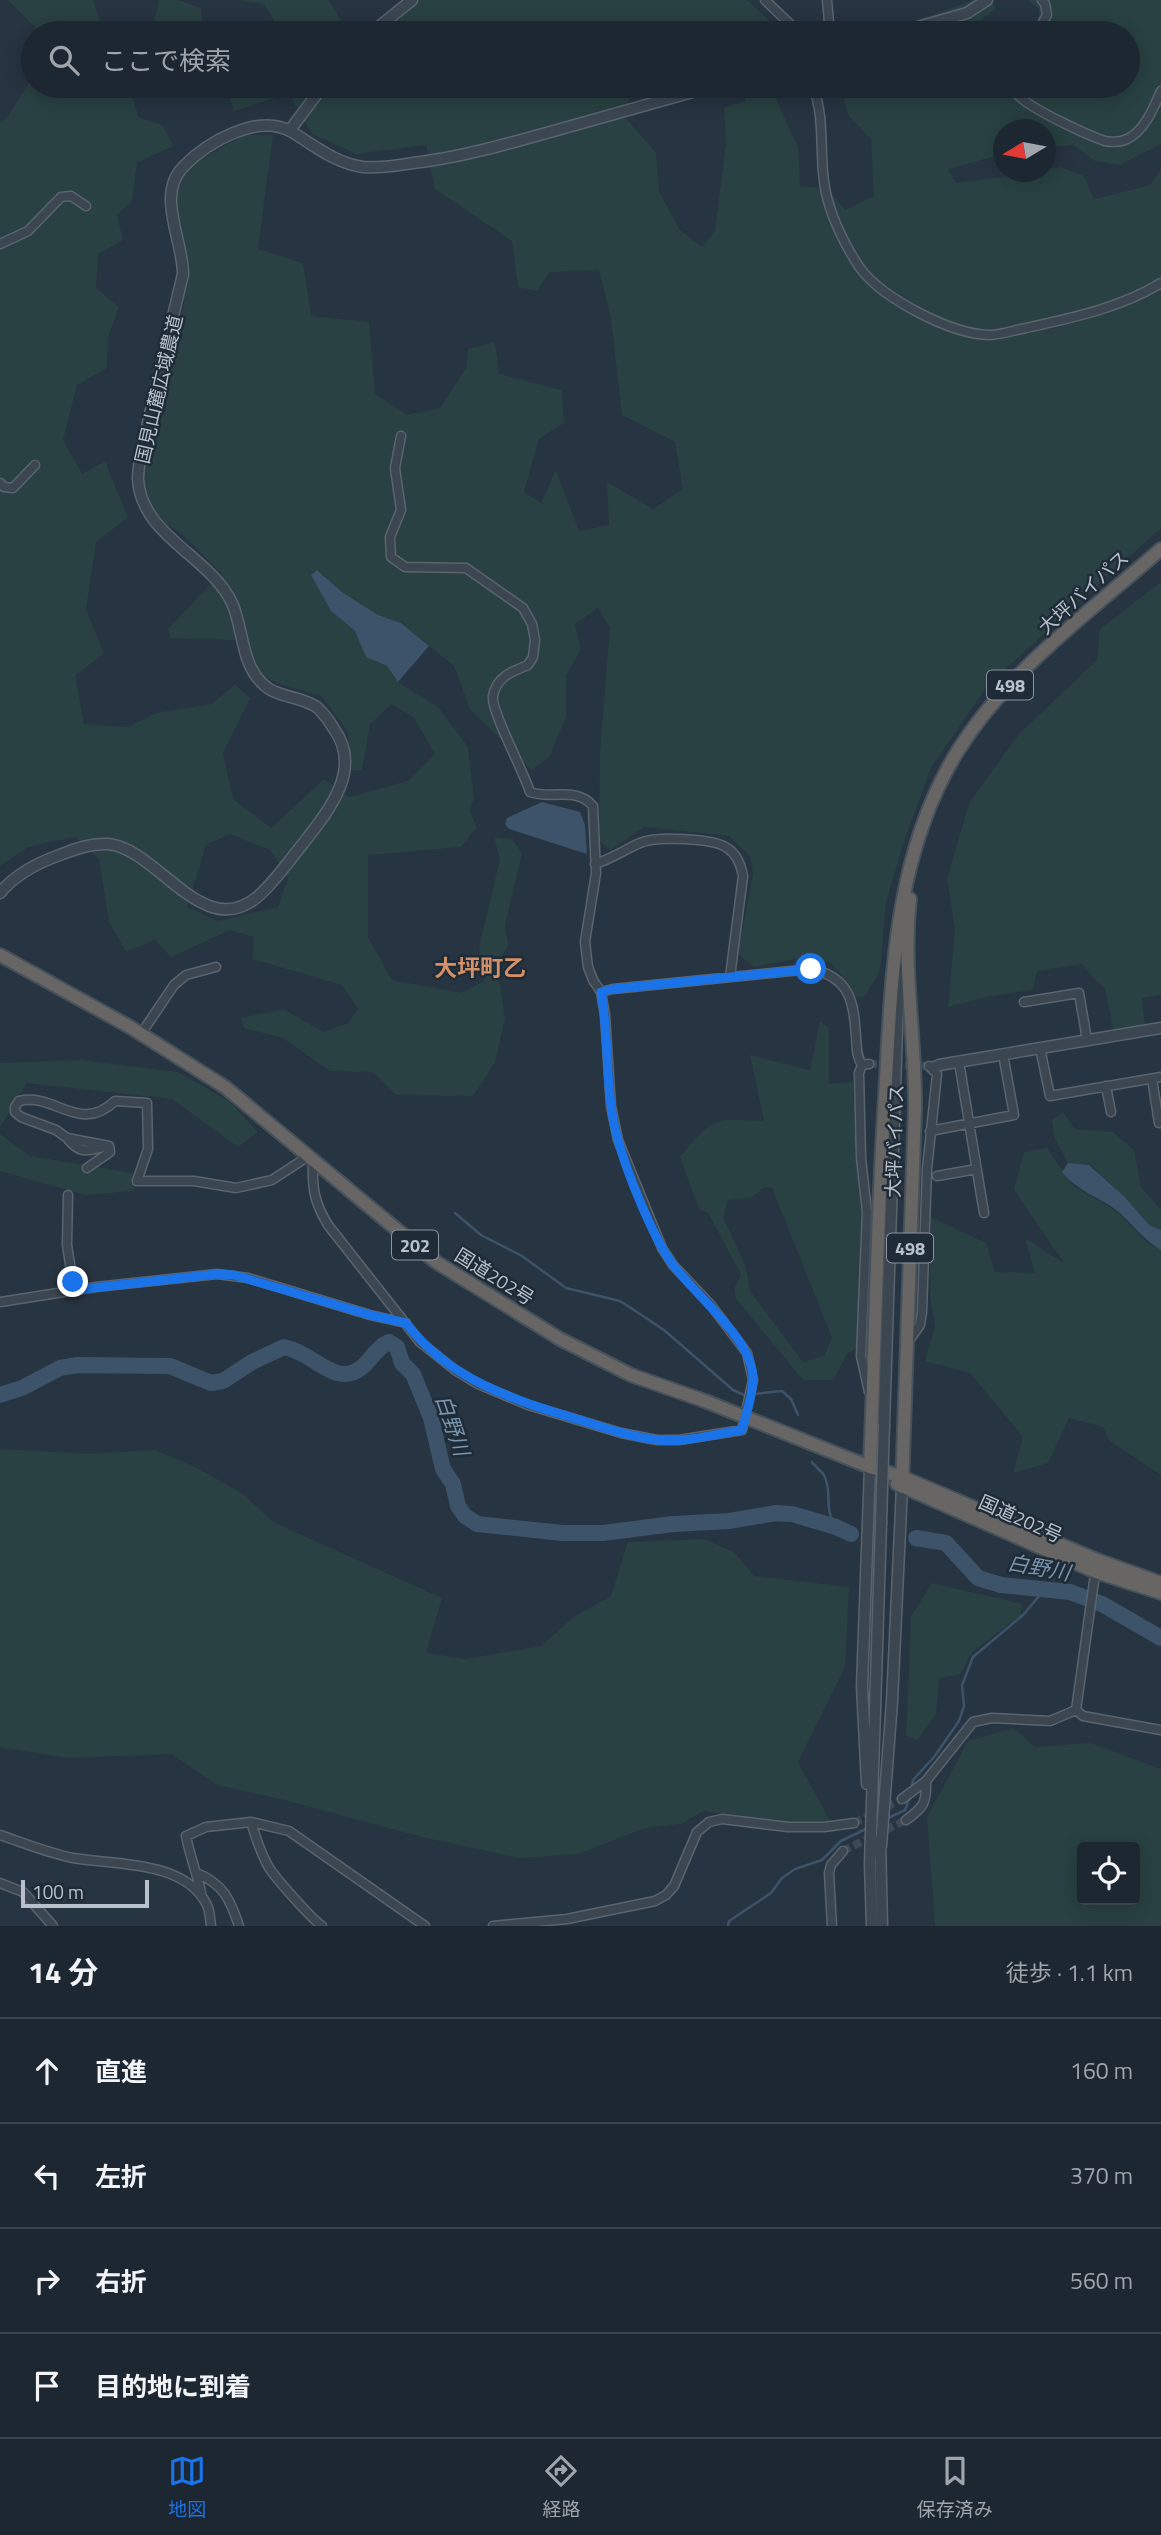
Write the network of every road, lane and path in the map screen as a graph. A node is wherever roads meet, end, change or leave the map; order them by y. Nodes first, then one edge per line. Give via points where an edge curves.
1 (412, 0) edge
2 (765, 0) edge
3 (827, 0) edge
4 (987, 0) edge
5 (1042, 0) edge
6 (386, 21) edge
7 (787, 21) edge
8 (829, 21) edge
9 (939, 21) edge
10 (1044, 21) edge
11 (1161, 91) edge
12 (314, 98) edge
13 (671, 98) edge
14 (817, 98) edge
15 (1022, 98) edge
16 (290, 130) junction
17 (86, 206) dead end
18 (0, 244) edge
19 (1161, 283) edge
20 (401, 436) dead end
21 (35, 465) dead end
22 (0, 483) edge
23 (1161, 549) edge
24 (932, 800) junction
25 (913, 860) junction
26 (595, 864) junction
27 (0, 893) edge
28 (0, 955) edge
29 (216, 967) dead end
30 (730, 976) junction
31 (601, 992) junction
32 (1024, 1002) dead end
33 (1161, 1028) edge
34 (141, 1034) junction
35 (1087, 1040) junction
36 (1040, 1048) junction
37 (1003, 1054) junction
38 (959, 1062) junction
39 (931, 1067) joint
40 (1156, 1078) edge
41 (1106, 1086) junction
42 (1111, 1112) dead end
43 (1161, 1123) edge
44 (970, 1124) junction
45 (930, 1131) junction
46 (310, 1159) junction
47 (87, 1168) dead end
48 (976, 1169) junction
49 (937, 1176) dead end
50 (68, 1195) dead end
51 (984, 1213) dead end
52 (74, 1290) junction
53 (0, 1302) edge
54 (406, 1323) junction
55 (907, 1345) junction
56 (872, 1408) junction
57 (745, 1418) junction
58 (870, 1467) junction
59 (902, 1482) junction
60 (1096, 1566) junction
61 (1161, 1583) edge
62 (1161, 1593) edge
63 (1076, 1710) junction
64 (1161, 1730) edge
65 (873, 1753) junction
66 (926, 1782) junction
67 (902, 1799) tunnel mouth
68 (906, 1820) tunnel mouth
69 (251, 1822) junction
70 (854, 1823) tunnel mouth
71 (0, 1835) edge
72 (881, 1846) junction
73 (843, 1851) tunnel mouth
74 (870, 1864) junction
75 (197, 1873) junction
76 (0, 1883) edge
77 (202, 1897) junction
78 (53, 1926) edge
79 (211, 1926) edge
80 (239, 1926) edge
81 (322, 1926) edge
82 (425, 1926) edge
83 (493, 1926) edge
84 (832, 1926) edge
85 (873, 1926) edge
86 (882, 1926) edge

1 - 6 street
2 - 7 street
3 - 8 street
4 - 9 street via 967,13
5 - 10 street via 1047,15
11 - 15 street via 1140,127 1128,139 1113,142
12 - 16 street
13 - 16 street, 国見山麓広域農道 via 482,151 363,167 335,159
14 - 19 street via 828,201 840,230 865,273 922,315 946,326 992,335 1101,309
16 - 27 street, 国見山麓広域農道 via 252,127 233,132 195,156 173,182 170,199 183,274 138,479 152,516 215,578 232,603 249,661 261,682 273,692 316,707 339,736 345,751 343,781 333,802 268,886 240,906 213,908 199,902 132,852 110,844 52,858 26,870
17 - 18 street via 71,196 61,197 28,231
20 - 26 street via 395,468 401,510 390,537 391,556 405,567 466,568 523,608 532,624 533,657 498,684 492,697 496,715 530,792 562,793 588,799 593,806
21 - 22 street via 13,488
23 - 24 highway, 大坪バイパス / 498 via 1012,682 965,741
24 - 25 highway, 大坪バイパス / 498
24 - 55 highway, 大坪バイパス / 498 via 908,915 915,1079
25 - 56 highway, 大坪バイパス / 498 via 894,947
25 - 65 street, bridge via 900,949
26 - 30 street via 655,838 719,843 729,848 741,863 743,876
26 - 31 street via 585,942 588,967
28 - 34 highway, 国道202号 / 202
29 - 34 street via 186,975 174,985
30 - 31 street
30 - 56 street via 811,969 827,972 851,998 857,1058 865,1065 859,1073 867,1212 862,1356
31 - 57 street via 618,1140 662,1248 747,1353 752,1369
32 - 35 street via 1079,993
33 - 35 street
34 - 46 highway, 国道202号 / 202 via 225,1087
35 - 36 street
36 - 37 street
36 - 41 street via 1050,1096
37 - 38 street
37 - 44 street via 1014,1115
38 - 39 street
38 - 44 street
39 - 45 street via 937,1074
40 - 41 street
40 - 43 street
41 - 42 street
44 - 45 street
44 - 48 street
45 - 55 street via 922,1312 920,1325
46 - 47 street via 272,1180 236,1188 194,1181 137,1181 148,1149 147,1103 115,1101 98,1114 74,1114 30,1098 19,1101 15,1112 20,1117 67,1138 109,1146 110,1152
46 - 54 street via 316,1206
46 - 57 highway, 国道202号 / 202 via 436,1262 560,1339 631,1375
48 - 49 street
48 - 51 street
50 - 52 street via 67,1245
52 - 53 street
52 - 54 street via 234,1275
54 - 57 street via 440,1359 478,1384 528,1405 621,1433 680,1440 742,1430
55 - 59 highway, 大坪バイパス / 498
56 - 58 highway, 大坪バイパス / 498
57 - 58 highway, 国道202号 / 202
58 - 59 highway, 国道202号 / 202
58 - 74 street via 862,1686
59 - 60 highway, 国道202号 / 202
59 - 72 street
60 - 61 highway, 国道202号 / 202
60 - 62 highway, 国道202号 / 202
60 - 63 street
63 - 64 street via 1083,1716
63 - 66 street via 1050,1721 992,1718 973,1722
65 - 72 street
65 - 74 street
66 - 67 street
66 - 68 street via 921,1809
69 - 75 street via 206,1827 186,1836
69 - 81 street via 267,1866
69 - 82 street via 289,1831
70 - 83 street via 788,1827 722,1819 709,1822 697,1832 674,1886 655,1901 567,1919
71 - 77 street via 74,1858 160,1871 180,1878
72 - 86 street
73 - 84 street via 829,1873
74 - 85 street
75 - 77 street
75 - 80 street via 222,1889
76 - 78 street via 23,1892
77 - 79 street

